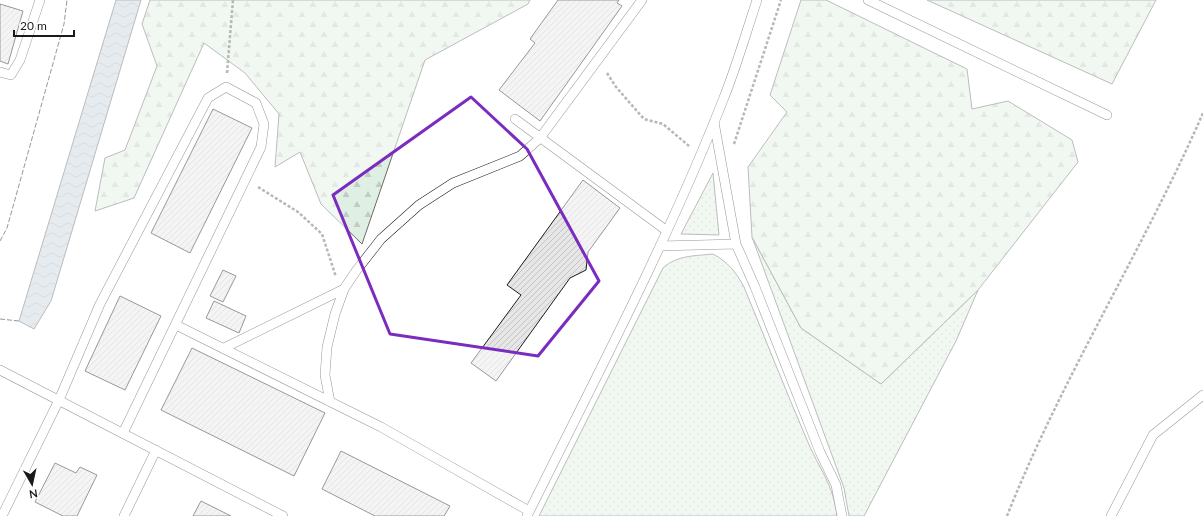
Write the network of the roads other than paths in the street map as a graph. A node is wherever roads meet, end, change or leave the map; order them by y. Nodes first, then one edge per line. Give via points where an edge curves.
1 (40, 0) edge
2 (642, 0) edge
3 (757, 0) edge
4 (868, 0) edge
5 (0, 72) edge
6 (1107, 116) dead end
7 (515, 119) dead end
8 (714, 122) junction
9 (540, 138) junction
10 (667, 231) junction
11 (736, 244) junction
12 (660, 246) junction
13 (344, 289) junction
14 (176, 325) junction
15 (224, 348) junction
16 (0, 370) edge
17 (1203, 395) edge
18 (59, 400) junction
19 (330, 402) junction
20 (123, 433) junction
21 (156, 450) junction
22 (528, 513) edge
23 (2, 516) edge
24 (124, 516) edge
25 (283, 516) edge
26 (842, 516) edge
27 (1111, 516) edge

1 - 5 lane via 20,60 11,75
2 - 9 lane
3 - 8 lane
4 - 6 lane
7 - 9 lane
8 - 10 lane
8 - 11 lane
9 - 10 lane
9 - 13 lane via 520,156 452,183 419,205 381,239
10 - 12 lane
11 - 12 lane
11 - 26 lane via 820,452 836,485
12 - 22 lane
13 - 15 lane
13 - 19 lane via 327,346 325,375
14 - 15 lane
14 - 18 lane via 261,147 264,124 256,103 226,87 208,98 100,304
14 - 20 lane
15 - 19 lane
16 - 18 lane
17 - 27 lane via 1153,435
18 - 20 lane
18 - 23 lane
19 - 22 lane via 381,427
20 - 21 lane
21 - 24 lane
21 - 25 lane

